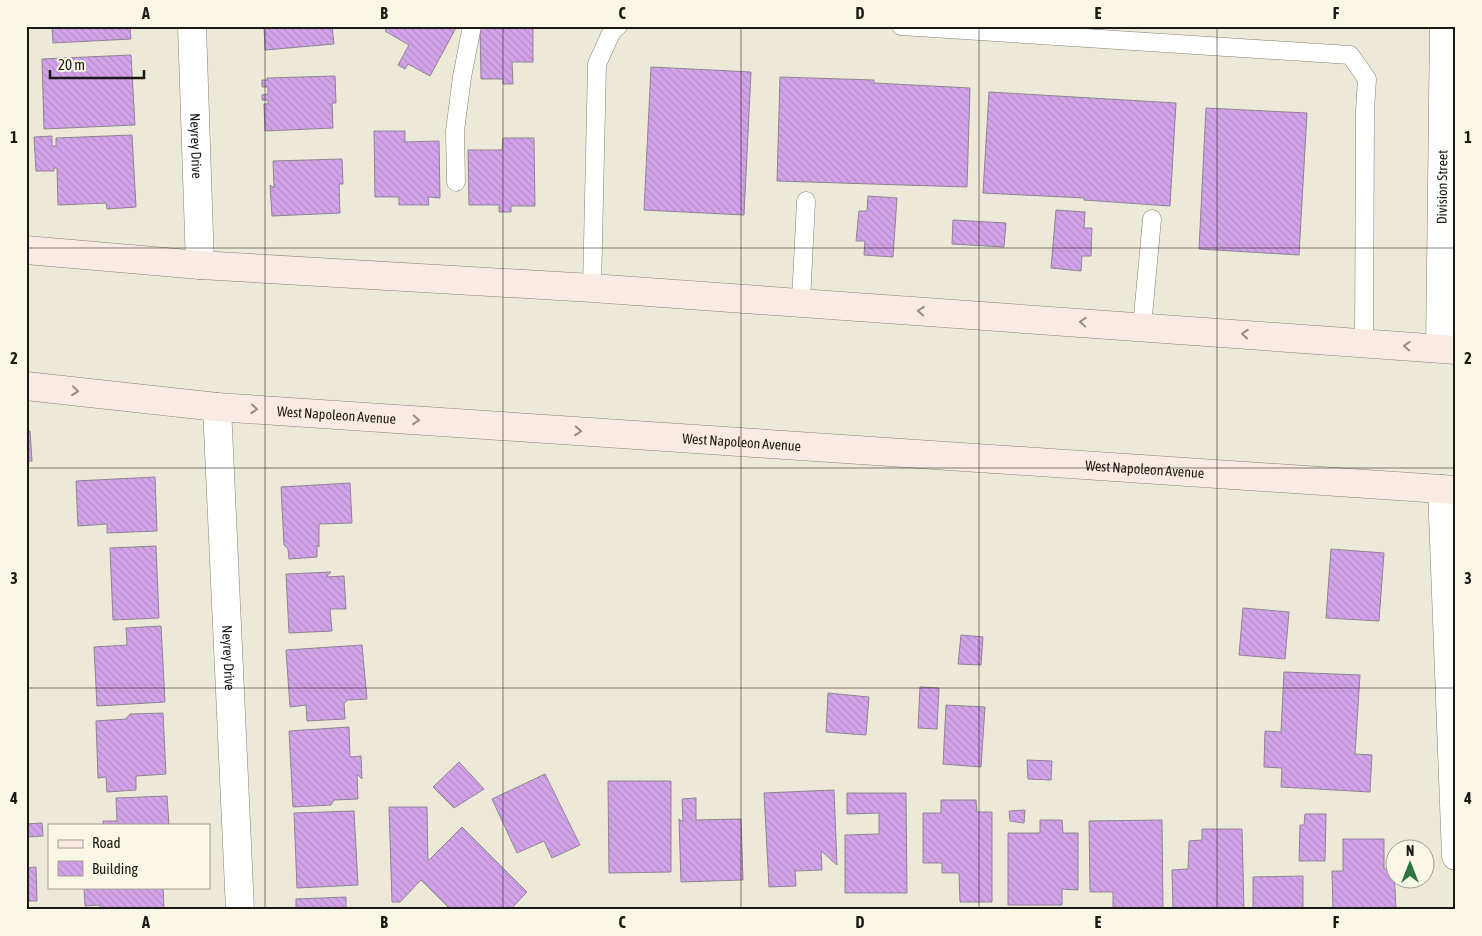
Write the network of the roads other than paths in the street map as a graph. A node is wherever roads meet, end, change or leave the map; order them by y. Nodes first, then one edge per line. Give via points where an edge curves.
1 (192, 26) edge
2 (472, 26) edge
3 (618, 26) edge
4 (901, 26) edge
5 (1444, 26) edge
6 (456, 182) dead end
7 (806, 202) dead end
8 (1152, 219) dead end
9 (26, 250) edge
10 (200, 265) junction
11 (592, 288) junction
12 (801, 302) junction
13 (1142, 327) junction
14 (1364, 343) junction
15 (1448, 349) edge
16 (26, 386) edge
17 (217, 406) junction
18 (1449, 489) edge
19 (1456, 856) edge
20 (240, 910) edge

1 - 10 street, Neyrey Drive
2 - 6 lane via 455,130
3 - 11 lane via 612,31 597,64
4 - 14 lane via 1350,55 1367,79
5 - 15 street, Division Street
7 - 12 lane
8 - 13 lane
9 - 10 main road
10 - 11 main road
11 - 12 main road
13 -> 12 main road
14 -> 13 main road
15 -> 14 main road
16 -> 17 main road, West Napoleon Avenue
17 -> 18 main road, West Napoleon Avenue
17 - 20 street, Neyrey Drive
18 - 19 street

